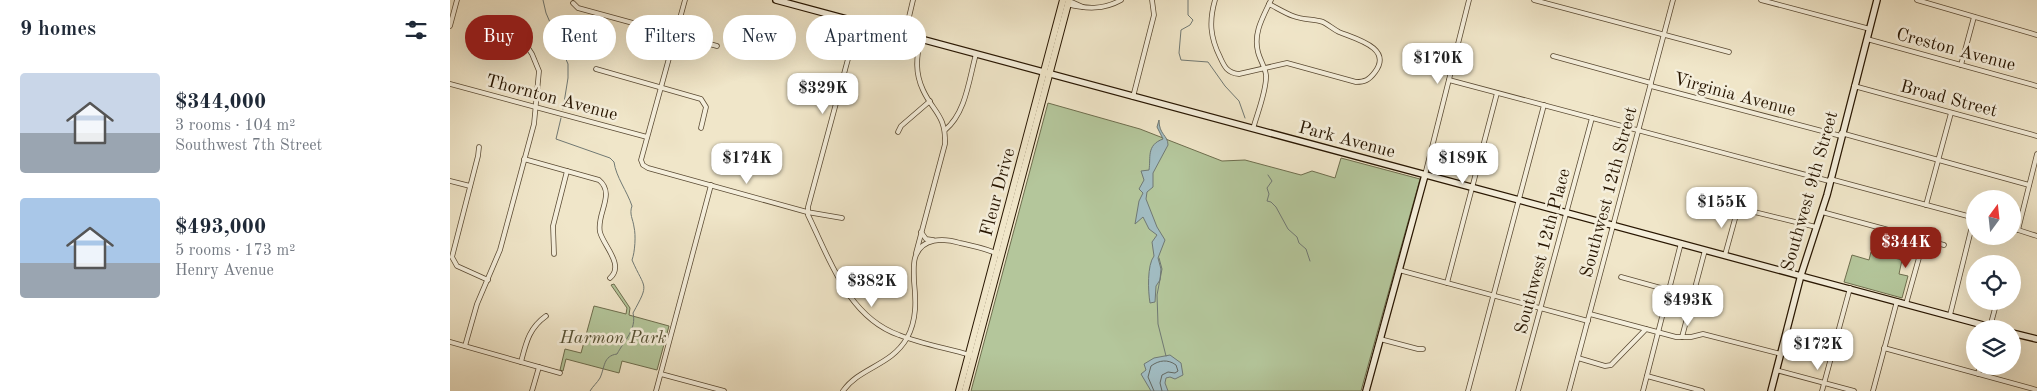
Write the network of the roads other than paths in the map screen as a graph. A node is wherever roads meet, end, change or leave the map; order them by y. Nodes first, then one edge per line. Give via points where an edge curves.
1 (457, 0) edge
2 (684, 0) edge
3 (776, 0) edge
4 (914, 0) edge
5 (1121, 0) edge
6 (1152, 0) edge
7 (1215, 0) edge
8 (1469, 0) edge
9 (1534, 0) edge
10 (1673, 0) edge
11 (1761, 0) edge
12 (1877, 0) edge
13 (1917, 0) edge
14 (1066, 1) edge
15 (1270, 2) edge
16 (573, 3) dead end
17 (680, 15) edge
18 (832, 15) edge
19 (910, 15) edge
20 (1974, 17) junction
21 (626, 21) edge
22 (450, 26) edge
23 (1870, 29) junction
24 (2037, 34) edge
25 (1664, 35) junction
26 (1867, 39) junction
27 (926, 40) edge
28 (713, 45) edge
29 (717, 46) dead end
30 (1729, 52) dead end
31 (976, 54) junction
32 (1553, 56) dead end
33 (533, 57) edge
34 (668, 60) edge
35 (848, 60) edge
36 (917, 60) edge
37 (1961, 65) junction
38 (1264, 68) junction
39 (596, 69) dead end
40 (1047, 73) junction
41 (1449, 80) junction
42 (450, 84) edge
43 (1651, 84) junction
44 (1854, 86) junction
45 (2037, 86) edge
46 (661, 87) junction
47 (1497, 93) junction
48 (1133, 97) junction
49 (930, 101) junction
50 (1544, 105) junction
51 (536, 107) junction
52 (1951, 113) junction
53 (1592, 118) junction
54 (701, 128) dead end
55 (1253, 129) junction
56 (945, 130) junction
57 (1639, 130) junction
58 (898, 132) dead end
59 (1841, 135) junction
60 (2037, 136) edge
61 (647, 137) junction
62 (479, 147) dead end
63 (2037, 154) edge
64 (524, 160) junction
65 (1938, 160) junction
66 (567, 171) junction
67 (1425, 175) junction
68 (2031, 178) junction
69 (1830, 180) junction
70 (2037, 180) edge
71 (450, 181) edge
72 (711, 185) junction
73 (2029, 185) junction
74 (470, 186) junction
75 (1472, 188) junction
76 (1520, 200) junction
77 (1926, 205) junction
78 (2021, 210) edge
79 (807, 212) junction
80 (1822, 212) junction
81 (1567, 213) junction
82 (1966, 216) edge
83 (842, 218) dead end
84 (1614, 225) junction
85 (1816, 227) junction
86 (2021, 231) edge
87 (921, 232) junction
88 (2037, 236) edge
89 (933, 240) junction
90 (1924, 240) junction
91 (1681, 243) junction
92 (1944, 245) dead end
93 (1968, 245) edge
94 (1705, 250) junction
95 (996, 253) junction
96 (554, 254) dead end
97 (1725, 255) junction
98 (915, 257) junction
99 (1000, 260) junction
100 (1399, 270) junction
101 (1801, 275) junction
102 (1621, 277) dead end
103 (610, 278) dead end
104 (488, 280) junction
105 (1447, 283) junction
106 (1850, 288) junction
107 (1668, 290) junction
108 (1494, 296) junction
109 (1897, 301) junction
110 (1906, 304) junction
111 (1541, 308) junction
112 (1590, 314) junction
113 (546, 316) dead end
114 (1950, 316) junction
115 (1588, 321) junction
116 (1966, 321) edge
117 (1646, 329) junction
118 (1657, 332) junction
119 (2021, 335) edge
120 (1682, 337) junction
121 (907, 338) junction
122 (1380, 339) junction
123 (2037, 339) edge
124 (450, 342) edge
125 (465, 346) junction
126 (1884, 348) junction
127 (1423, 349) dead end
128 (1780, 354) junction
129 (972, 355) junction
130 (1578, 358) junction
131 (520, 362) junction
132 (539, 367) junction
133 (1776, 370) junction
134 (1966, 371) edge
135 (560, 373) dead end
136 (661, 374) junction
137 (1982, 375) edge
138 (1647, 376) junction
139 (1824, 383) junction
140 (1468, 390) edge
141 (2037, 390) edge
142 (532, 391) edge
143 (656, 391) edge
144 (724, 391) edge
145 (843, 391) edge
146 (959, 391) edge
147 (965, 391) edge
148 (1366, 391) edge
149 (1475, 391) edge
150 (1518, 391) edge
151 (1569, 391) edge
152 (1643, 391) edge
153 (1702, 391) edge
154 (1771, 391) edge
155 (1822, 391) edge
156 (1854, 391) edge
157 (1873, 391) edge

1 - 22 street
2 - 17 street
3 - 18 street, Park Avenue
4 - 19 street
5 - 14 street via 1098,8
6 - 48 street via 1153,21
7 - 38 street via 1211,32 1226,69 1238,74
8 - 41 street
9 - 25 street
10 - 25 street, Southwest 12th Street
11 - 23 street
12 - 23 street, Southwest 9th Street
13 - 20 street
14 - 40 main road, Fleur Drive
15 - 38 street via 1256,38
15 - 38 street via 1295,17 1325,23 1364,42 1375,49 1380,63 1370,79 1356,82 1287,64
16 - 21 street via 578,8
20 - 24 street
20 - 37 street
23 - 26 street, Southwest 9th Street
25 - 30 street
25 - 43 street, Southwest 12th Street
26 - 37 street, Creston Avenue
26 - 44 street, Southwest 9th Street
27 - 31 street, Park Avenue
28 - 29 street
31 - 40 street, Park Avenue
31 - 56 street via 960,113
32 - 43 street, Virginia Avenue
33 - 51 street via 539,76
34 - 46 street
35 - 79 street
36 - 49 street via 923,90
37 - 45 street, Creston Avenue
38 - 55 street via 1266,82
39 - 46 street
40 - 48 street, Park Avenue
40 - 95 main road, Fleur Drive
40 - 99 main road, Fleur Drive
41 - 47 street
41 - 67 street
42 - 51 street, Thornton Avenue
43 - 57 street, Southwest 12th Street
43 - 59 street, Virginia Avenue
44 - 52 street, Broad Street
44 - 59 street, Southwest 9th Street
46 - 54 street via 704,101 706,107
46 - 61 street
47 - 50 street
47 - 75 street
48 - 55 street, Park Avenue
49 - 56 street
49 - 58 street
50 - 53 street
50 - 76 street
51 - 61 street, Thornton Avenue
51 - 64 street
52 - 60 street, Broad Street
52 - 65 street
53 - 57 street
53 - 81 street, Southwest 12th Place
55 - 67 street, Park Avenue
56 - 87 street via 945,144
57 - 69 street
57 - 84 street, Southwest 12th Street
59 - 65 street, Virginia Avenue
59 - 69 street, Southwest 9th Street
61 - 72 street via 641,160 643,165
62 - 74 street
63 - 68 street
64 - 66 street
64 - 104 street via 500,250
65 - 73 street, Virginia Avenue
65 - 77 street
66 - 96 street via 553,226
66 - 103 street via 599,180 605,186 607,194 599,226 615,263
67 - 75 street, Park Avenue
67 - 100 street
68 - 70 street
68 - 73 street
69 - 77 street
69 - 80 street, Southwest 9th Street
71 - 74 street
72 - 79 street
72 - 136 street
73 - 78 street
74 - 104 street via 452,254 461,268
75 - 76 street, Park Avenue
75 - 105 street
76 - 81 street, Park Avenue
76 - 108 street
77 - 82 street
79 - 83 street
79 - 121 street via 856,305 880,326
80 - 85 street, Southwest 9th Street
80 - 90 street
81 - 84 street, Park Avenue
81 - 111 street, Southwest 12th Place
84 - 91 street, Park Avenue
84 - 112 street, Southwest 12th Street
85 - 97 street via 1738,209
85 - 101 street, Southwest 9th Street
86 - 88 street
87 - 89 street
87 - 98 street
89 - 95 street via 949,240
89 - 98 street
90 - 92 street
90 - 110 street
91 - 94 street, Park Avenue
91 - 107 street
93 - 114 street
94 - 97 street, Park Avenue
94 - 120 street
95 - 99 street
95 - 129 main road, Fleur Drive
97 - 101 street, Park Avenue
98 - 121 street via 915,304
99 - 129 main road, Fleur Drive
100 - 105 street
100 - 122 street
101 - 106 street, Park Avenue
101 - 128 street, Southwest 9th Street
102 - 107 street
104 - 125 street
105 - 108 street
106 - 109 street, Park Avenue
106 - 139 street
107 - 118 street
108 - 111 street
108 - 140 street
109 - 110 street, Park Avenue
109 - 126 street
110 - 114 street, Park Avenue
111 - 115 street
111 - 150 street, Southwest 12th Place
112 - 115 street, Southwest 12th Street
112 - 117 street
113 - 131 street via 529,333
114 - 116 street, Park Avenue
115 - 130 street, Southwest 12th Street
117 - 118 street
117 - 130 street via 1611,365
118 - 120 street
118 - 138 street
119 - 123 street
120 - 128 street via 1703,334
121 - 129 street
121 - 145 street via 893,355 860,375
122 - 127 street
122 - 148 street
124 - 125 street
125 - 131 street
126 - 134 street
126 - 157 street
128 - 133 street, Southwest 9th Street
129 - 146 main road, Fleur Drive
129 - 147 main road, Fleur Drive
130 - 151 street, Southwest 12th Street
131 - 132 street
132 - 135 street
132 - 142 street
133 - 139 street
133 - 154 street, Southwest 9th Street
136 - 143 street
136 - 144 street
137 - 141 street
138 - 152 street
138 - 153 street
139 - 155 street
139 - 156 street
140 - 149 street

